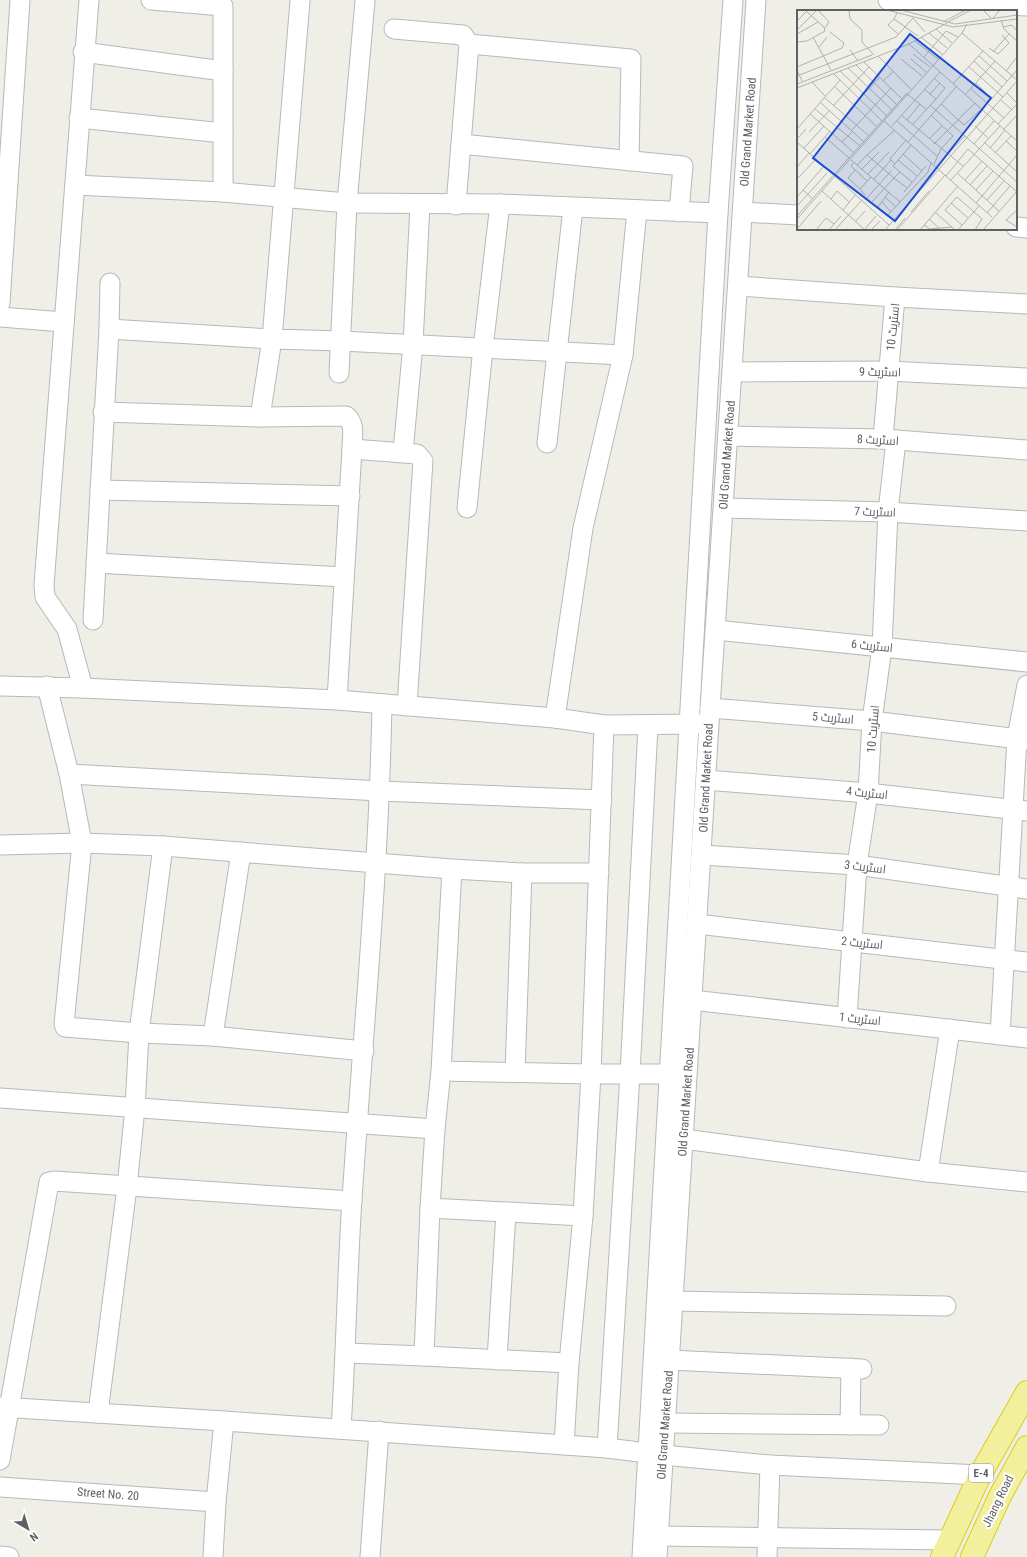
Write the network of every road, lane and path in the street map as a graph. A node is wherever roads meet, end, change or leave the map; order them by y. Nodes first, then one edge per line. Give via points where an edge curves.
1 (20, 0) edge
2 (89, 0) edge
3 (151, 0) edge
4 (733, 0) edge
5 (756, 0) edge
6 (888, 0) edge
7 (300, 1) dead end
8 (365, 1) edge
9 (1002, 2) edge
10 (1027, 6) edge
11 (394, 29) dead end
12 (469, 44) junction
13 (83, 52) junction
14 (223, 71) junction
15 (79, 118) junction
16 (223, 133) junction
17 (461, 144) junction
18 (629, 161) junction
19 (75, 185) junction
20 (223, 192) junction
21 (283, 198) junction
22 (347, 203) junction
23 (420, 204) junction
24 (500, 204) junction
25 (456, 205) junction
26 (573, 208) junction
27 (637, 210) junction
28 (679, 212) junction
29 (743, 212) junction
30 (718, 213) junction
31 (797, 215) edge
32 (1017, 227) edge
33 (1027, 228) edge
34 (110, 283) dead end
35 (738, 286) junction
36 (895, 297) junction
37 (0, 303) edge
38 (1027, 304) edge
39 (0, 317) edge
40 (64, 322) junction
41 (109, 329) junction
42 (272, 339) junction
43 (341, 341) junction
44 (413, 344) junction
45 (483, 348) junction
46 (557, 352) junction
47 (623, 355) junction
48 (888, 371) junction
49 (732, 372) junction
50 (339, 373) dead end
51 (1027, 378) edge
52 (103, 412) junction
53 (260, 416) junction
54 (728, 436) junction
55 (889, 440) junction
56 (547, 443) dead end
57 (352, 449) junction
58 (1027, 450) edge
59 (403, 452) junction
60 (100, 490) junction
61 (350, 496) junction
62 (467, 508) dead end
63 (724, 508) junction
64 (888, 512) junction
65 (1027, 521) edge
66 (96, 563) junction
67 (344, 577) junction
68 (93, 620) dead end
69 (716, 630) junction
70 (882, 647) junction
71 (1027, 662) edge
72 (1027, 685) edge
73 (0, 686) edge
74 (47, 686) junction
75 (83, 688) junction
76 (337, 700) junction
77 (382, 704) junction
78 (406, 706) junction
79 (710, 716) junction
80 (555, 718) junction
81 (872, 721) junction
82 (690, 723) junction
83 (604, 725) junction
84 (648, 726) junction
85 (1022, 739) edge
86 (68, 774) junction
87 (706, 780) junction
88 (380, 791) junction
89 (868, 793) junction
90 (602, 800) junction
91 (1020, 811) edge
92 (82, 843) junction
93 (0, 845) edge
94 (163, 846) junction
95 (240, 852) junction
96 (702, 855) junction
97 (375, 862) junction
98 (857, 865) junction
99 (452, 869) junction
100 (522, 873) junction
101 (599, 873) junction
102 (1018, 888) edge
103 (697, 924) junction
104 (851, 942) junction
105 (1005, 959) junction
106 (1027, 962) edge
107 (692, 1000) junction
108 (847, 1018) junction
109 (950, 1030) junction
110 (139, 1033) junction
111 (1000, 1035) junction
112 (213, 1036) junction
113 (1027, 1038) edge
114 (364, 1052) junction
115 (441, 1071) junction
116 (515, 1072) junction
117 (591, 1074) junction
118 (630, 1074) junction
119 (679, 1074) junction
120 (0, 1098) edge
121 (135, 1108) junction
122 (358, 1123) junction
123 (435, 1129) junction
124 (684, 1139) junction
125 (928, 1172) junction
126 (1027, 1182) edge
127 (127, 1187) junction
128 (352, 1201) junction
129 (430, 1208) junction
130 (506, 1212) junction
131 (583, 1216) junction
132 (673, 1301) junction
133 (946, 1306) dead end
134 (346, 1353) junction
135 (424, 1356) junction
136 (497, 1360) junction
137 (669, 1360) junction
138 (569, 1363) junction
139 (1027, 1392) edge
140 (4, 1408) edge
141 (98, 1413) junction
142 (224, 1421) junction
143 (666, 1422) junction
144 (850, 1425) junction
145 (879, 1425) dead end
146 (341, 1429) junction
147 (379, 1431) junction
148 (564, 1445) junction
149 (1027, 1446) edge
150 (607, 1448) junction
151 (656, 1454) junction
152 (0, 1460) edge
153 (770, 1465) junction
154 (980, 1476) junction
155 (0, 1487) edge
156 (216, 1502) junction
157 (658, 1536) junction
158 (768, 1537) junction
159 (946, 1548) edge
160 (0, 1556) edge
161 (9, 1557) edge
162 (213, 1557) edge
163 (370, 1557) edge
164 (642, 1557) edge
165 (657, 1557) edge
166 (767, 1557) edge
167 (972, 1557) edge

1 - 37 street
2 - 13 street
3 - 14 street via 222,6
4 - 30 street, Old Grand Market Road
5 - 29 street, Old Grand Market Road
6 - 9 street
7 - 21 street
8 - 22 street
9 - 10 street
11 - 12 street via 462,34
12 - 17 street
12 - 18 street via 631,59
13 - 14 street
13 - 15 street
14 - 16 street
15 - 16 street
15 - 19 street
16 - 20 street
17 - 18 street
17 - 25 street
18 - 28 street via 683,166
19 - 20 street
19 - 40 street
20 - 21 street
21 - 22 street
21 - 42 street
22 - 23 street
22 - 43 street
23 - 25 street
23 - 44 street
24 - 25 street
24 - 26 street
24 - 45 street
26 - 27 street
26 - 46 street
27 - 28 street
27 - 47 street
28 - 30 street
29 - 31 street
29 - 35 street, Old Grand Market Road
30 - 82 street, Old Grand Market Road
32 - 33 street
34 - 41 street
35 - 36 street
35 - 49 street, Old Grand Market Road
36 - 38 street, اسٹریٹ 10
36 - 48 street, اسٹریٹ 10
39 - 40 street
40 - 75 street via 44,591 51,607 67,629
41 - 42 street
41 - 52 street
42 - 43 street
42 - 53 street
43 - 44 street
43 - 50 street
44 - 45 street
44 - 59 street
45 - 46 street
45 - 62 street
46 - 47 street
46 - 56 street
47 - 80 street via 583,528
48 - 49 street, اسٹریٹ 9
48 - 51 street, اسٹریٹ 9
48 - 55 street, اسٹریٹ 10
49 - 54 street, Old Grand Market Road
52 - 53 street
52 - 60 street
53 - 57 street via 346,416 352,425
54 - 55 street, اسٹریٹ 8
54 - 63 street, Old Grand Market Road
55 - 58 street, اسٹریٹ 8
55 - 64 street, اسٹریٹ 10
57 - 59 street
57 - 61 street
59 - 78 street via 417,454 423,461
60 - 61 street
60 - 66 street
61 - 67 street
63 - 64 street, اسٹریٹ 7
63 - 69 street, Old Grand Market Road
64 - 65 street, اسٹریٹ 7
64 - 70 street, اسٹریٹ 10
66 - 67 street
66 - 68 street
67 - 76 street
69 - 70 street, اسٹریٹ 6
69 - 79 street, Old Grand Market Road
70 - 71 street, اسٹریٹ 6
70 - 81 street, اسٹریٹ 10
72 - 85 street
73 - 74 street, اسٹریٹ 5
74 - 75 street, اسٹریٹ 5
74 - 86 street
75 - 76 street, اسٹریٹ 5
76 - 77 street, اسٹریٹ 5
77 - 78 street, اسٹریٹ 5
77 - 88 street
78 - 80 street, اسٹریٹ 5
79 - 81 street, اسٹریٹ 5
79 - 82 street, اسٹریٹ 5
79 - 87 street, Old Grand Market Road
80 - 83 street, اسٹریٹ 5
81 - 85 street, اسٹریٹ 5
81 - 89 street, اسٹریٹ 10
82 - 84 street, اسٹریٹ 5
82 - 119 street, Old Grand Market Road
83 - 84 street, اسٹریٹ 5
83 - 90 street
84 - 118 street
85 - 91 street
86 - 88 street
86 - 92 street
87 - 89 street, اسٹریٹ 4
87 - 96 street, Old Grand Market Road
88 - 90 street
88 - 97 street
89 - 91 street, اسٹریٹ 4
89 - 98 street, اسٹریٹ 10
90 - 101 street
91 - 102 street
92 - 93 street
92 - 94 street
92 - 110 street via 64,1024 68,1028
94 - 95 street
94 - 110 street
95 - 97 street
95 - 112 street
96 - 98 street, اسٹریٹ 3
96 - 103 street, Old Grand Market Road
97 - 99 street
97 - 114 street
98 - 102 street, اسٹریٹ 3
98 - 104 street, اسٹریٹ 10
99 - 100 street
99 - 115 street
100 - 101 street
100 - 116 street
101 - 117 street
102 - 105 street
103 - 104 street, اسٹریٹ 2
103 - 107 street, Old Grand Market Road
104 - 105 street, اسٹریٹ 2
104 - 108 street, اسٹریٹ 10
105 - 106 street, اسٹریٹ 2
105 - 111 street
107 - 108 street, اسٹریٹ 1
107 - 119 street, Old Grand Market Road
108 - 109 street, اسٹریٹ 1
109 - 111 street, اسٹریٹ 1
109 - 125 street
110 - 112 street
110 - 121 street
111 - 113 street, اسٹریٹ 1
112 - 114 street
114 - 122 street
115 - 116 street
115 - 123 street
116 - 117 street
117 - 118 street
117 - 131 street
118 - 119 street
118 - 150 street
119 - 124 street, Old Grand Market Road
119 - 151 street, Old Grand Market Road
120 - 121 street
121 - 122 street
121 - 127 street
122 - 123 street
122 - 128 street
123 - 129 street
124 - 125 street
124 - 132 street, Old Grand Market Road
125 - 126 street
127 - 128 street
127 - 140 street via 49,1182
127 - 141 street
128 - 134 street
129 - 130 street
129 - 135 street
130 - 131 street
130 - 136 street
131 - 138 street
132 - 133 street
132 - 137 street, Old Grand Market Road
134 - 135 street
134 - 146 street
135 - 136 street
136 - 138 street
137 - 143 street, Old Grand Market Road
137 - 144 street via 856,1369
138 - 148 street
139 - 154 highway, E-4
140 - 141 street
140 - 152 street
141 - 142 street
142 - 146 street
142 - 156 street
143 - 144 street
143 - 151 street, Old Grand Market Road
144 - 145 street
146 - 147 street
147 - 148 street
147 - 163 street
148 - 150 street
149 - 167 highway, Jhang Road / E-4
150 - 151 street
151 - 153 street
151 - 157 street, Old Grand Market Road
151 - 164 street, Old Grand Market Road
153 - 154 street
153 - 158 street
154 - 159 highway, E-4
155 - 156 street, Street No. 20
156 - 162 street
157 - 158 street
157 - 165 street, Old Grand Market Road
158 - 159 street
158 - 166 street
160 - 161 street

